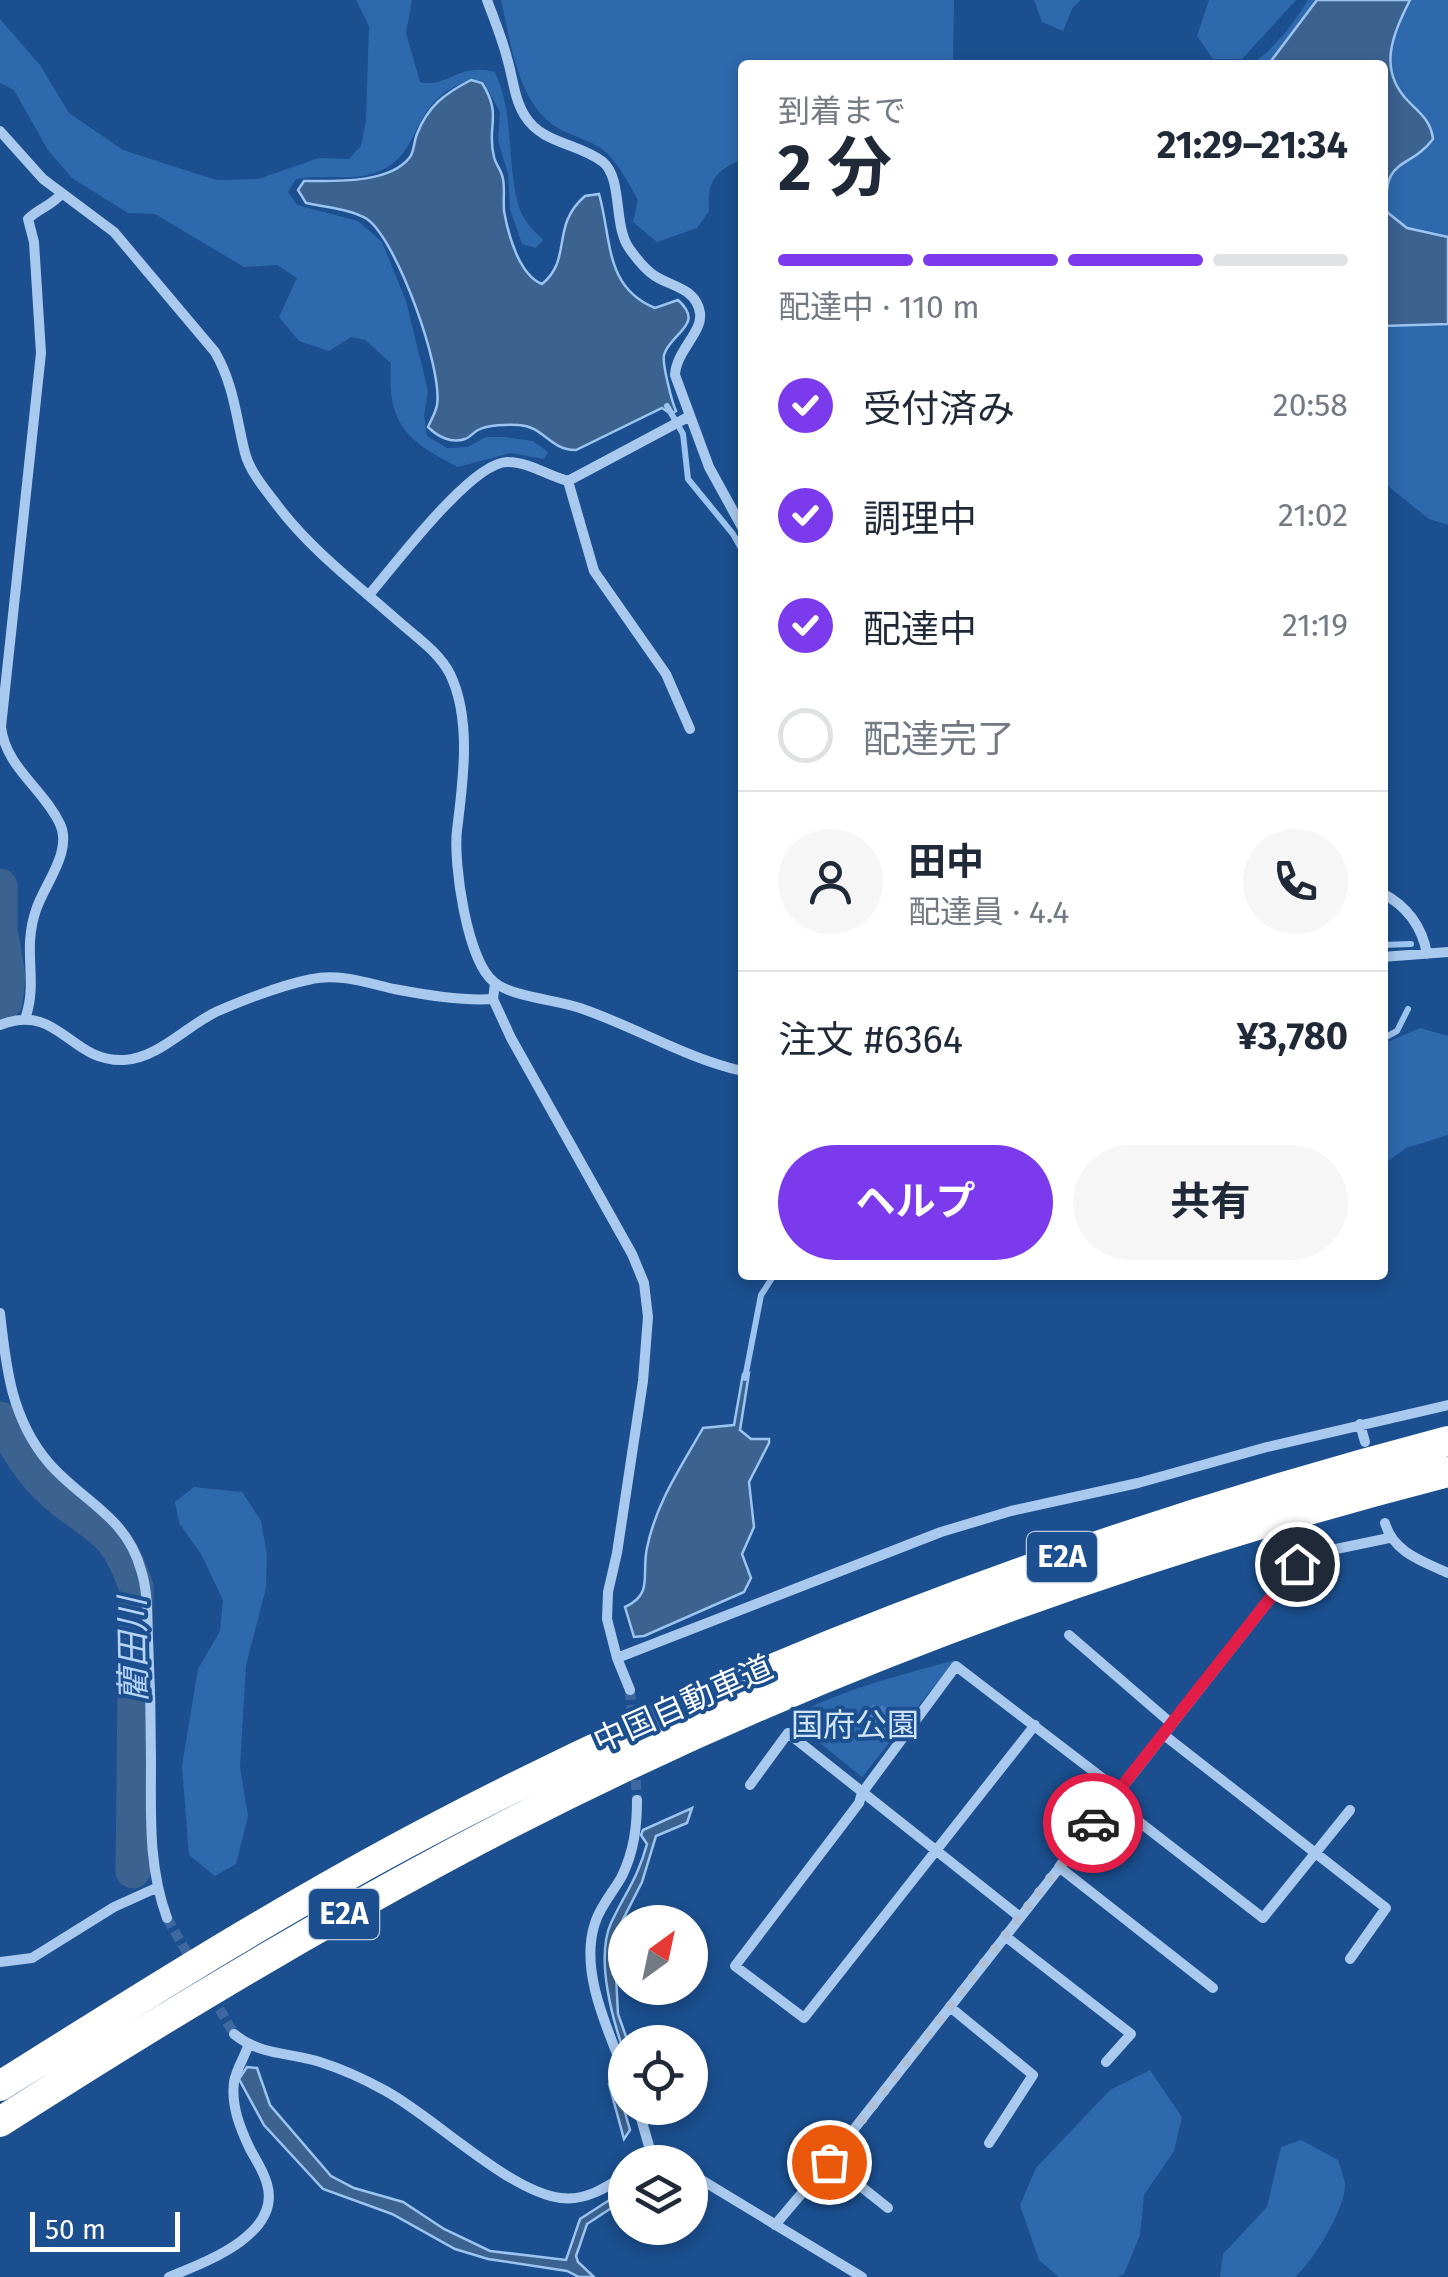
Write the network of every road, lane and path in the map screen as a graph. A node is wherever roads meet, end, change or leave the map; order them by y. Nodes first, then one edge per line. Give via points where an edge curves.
1 (487, 0) edge
2 (0, 132) edge
3 (62, 193) junction
4 (690, 416) junction
5 (568, 481) junction
6 (738, 519) edge
7 (369, 595) junction
8 (690, 729) dead end
9 (1388, 897) edge
10 (1448, 952) edge
11 (1427, 954) junction
12 (1388, 957) edge
13 (495, 983) junction
14 (493, 999) junction
15 (26, 1016) junction
16 (0, 1024) edge
17 (738, 1069) edge
18 (0, 1312) edge
19 (1448, 1405) edge
20 (1360, 1424) junction
21 (1448, 1441) edge
22 (1365, 1442) dead end
23 (1448, 1472) edge
24 (1385, 1523) dead end
25 (1389, 1538) junction
26 (1448, 1574) edge
27 (1069, 1636) dead end
28 (617, 1658) junction
29 (630, 1690) tunnel mouth
30 (1035, 1724) junction
31 (1172, 1724) junction
32 (1164, 1735) junction
33 (750, 1785) dead end
34 (862, 1792) junction
35 (1115, 1795) junction
36 (637, 1800) tunnel mouth
37 (1350, 1810) dead end
38 (936, 1851) junction
39 (1316, 1854) junction
40 (1059, 1867) junction
41 (156, 1888) junction
42 (166, 1918) tunnel mouth
43 (1020, 1918) junction
44 (1005, 1936) junction
45 (1350, 1959) dead end
46 (0, 1962) edge
47 (1213, 1988) dead end
48 (950, 2008) junction
49 (608, 2027) edge
50 (234, 2034) tunnel mouth
51 (248, 2046) junction
52 (1106, 2062) dead end
53 (0, 2086) edge
54 (0, 2122) edge
55 (989, 2143) dead end
56 (829, 2162) junction
57 (608, 2184) edge
58 (708, 2185) edge
59 (888, 2208) dead end
60 (775, 2225) junction
61 (169, 2277) edge
62 (862, 2277) edge

1 - 4 street via 526,120 602,162 611,172 622,238 654,275 694,298 699,325 675,375
2 - 3 street
3 - 7 street via 114,232 215,352 236,401 253,471 304,536
3 - 15 street via 28,219 41,353 0,727 4,747 50,806 64,843 27,942 32,998
4 - 5 street
4 - 6 street
5 - 7 street via 528,466 492,465 466,484
5 - 8 street via 594,571 666,674
7 - 13 street via 452,678 465,760 456,868 464,915 483,970
9 - 11 street via 1411,914
10 - 11 street
11 - 12 street
13 - 14 street
13 - 17 street via 578,1007 693,1058
14 - 15 street via 309,979 220,1010 129,1060 106,1060
14 - 28 street via 644,1283 643,1381 608,1592
15 - 16 street
18 - 41 street via 6,1375 26,1431 49,1464 121,1530 142,1571
19 - 20 street
20 - 22 street
20 - 28 street via 941,1532
21 - 53 highway, 中国自動車道 / E2A via 1112,1539 688,1707 386,1854
23 - 54 highway, 中国自動車道 / E2A via 1232,1532 996,1611 686,1740 356,1907
24 - 25 street
25 - 26 street
25 - 31 street via 1317,1553 1297,1564
27 - 31 street
28 - 29 street
30 - 34 street via 956,1666
30 - 35 street
30 - 38 street
31 - 32 street
32 - 35 street
32 - 39 street
33 - 34 street via 788,1733
34 - 38 street
34 - 38 street via 735,1966 804,2018
35 - 39 street via 1263,1918
35 - 40 street
36 - 49 street via 623,1874 594,1925 599,2002
37 - 39 street
38 - 43 street
39 - 45 street via 1386,1908
40 - 43 street
40 - 47 street
41 - 42 street
41 - 46 street via 32,1958
43 - 44 street
44 - 48 street
44 - 52 street via 1131,2034
48 - 55 street via 1033,2075
48 - 56 street
50 - 51 street
51 - 57 street via 321,2062 383,2089 539,2192 585,2196
51 - 61 street via 234,2079 234,2100 269,2187 265,2212 232,2249
56 - 59 street
56 - 60 street
58 - 60 street
60 - 62 street

